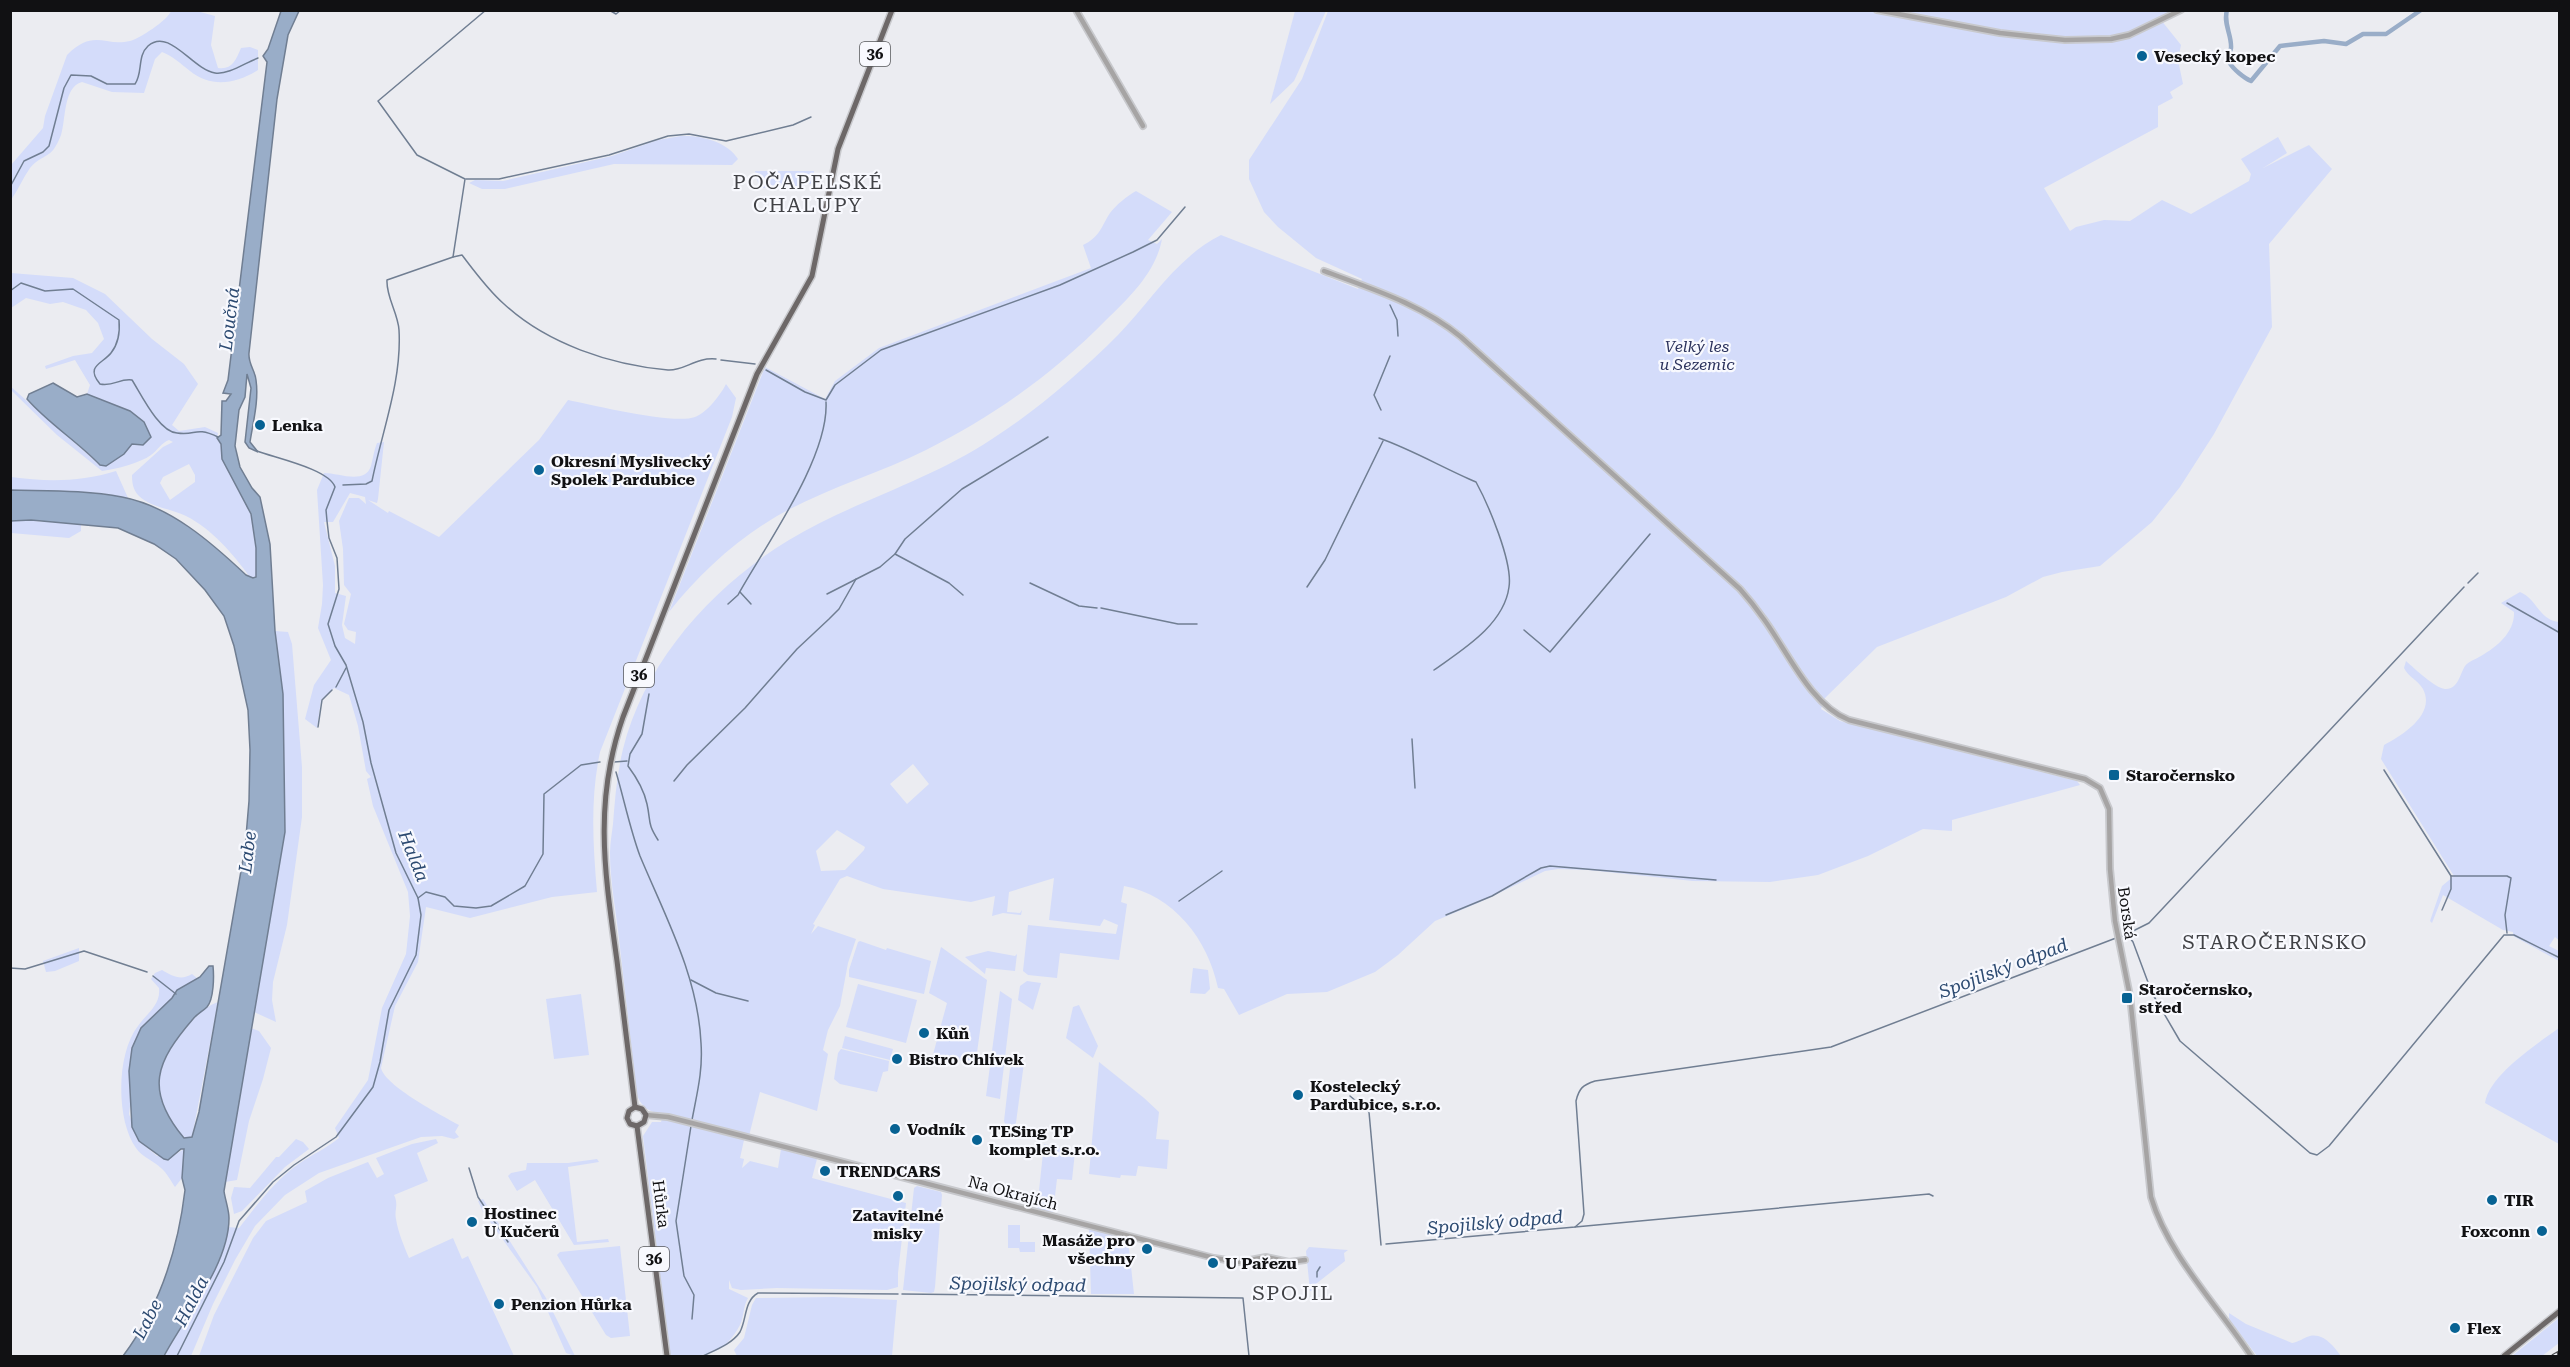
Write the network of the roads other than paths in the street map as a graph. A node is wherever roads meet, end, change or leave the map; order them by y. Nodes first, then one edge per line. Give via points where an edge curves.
1 (892, 10) edge
2 (1076, 10) edge
3 (1877, 10) edge
4 (2181, 10) edge
5 (1143, 126) dead end
6 (1324, 271) dead end
7 (635, 1107) junction
8 (646, 1115) junction
9 (637, 1126) junction
10 (1305, 1260) dead end
11 (2559, 1311) edge
12 (667, 1356) edge
13 (2251, 1356) edge
14 (2504, 1356) edge

1 - 7 main road, 36 via 838,149 812,276 757,374 612,752 603,834
2 - 5 street
3 - 4 street via 2000,33 2065,40 2129,35
6 - 13 street, Borská via 1432,314 1461,337 1740,589 1818,698 1833,712 1849,720 2085,779 2105,796 2118,938 2130,996 2153,1206 2187,1267
7 - 8 main road
7 - 9 main road via 627,1118
8 - 9 main road
8 - 10 street, Na Okrajích via 668,1117 1214,1258 1240,1262 1266,1257
9 - 12 main road, Hůrka / 36
11 - 14 main road

